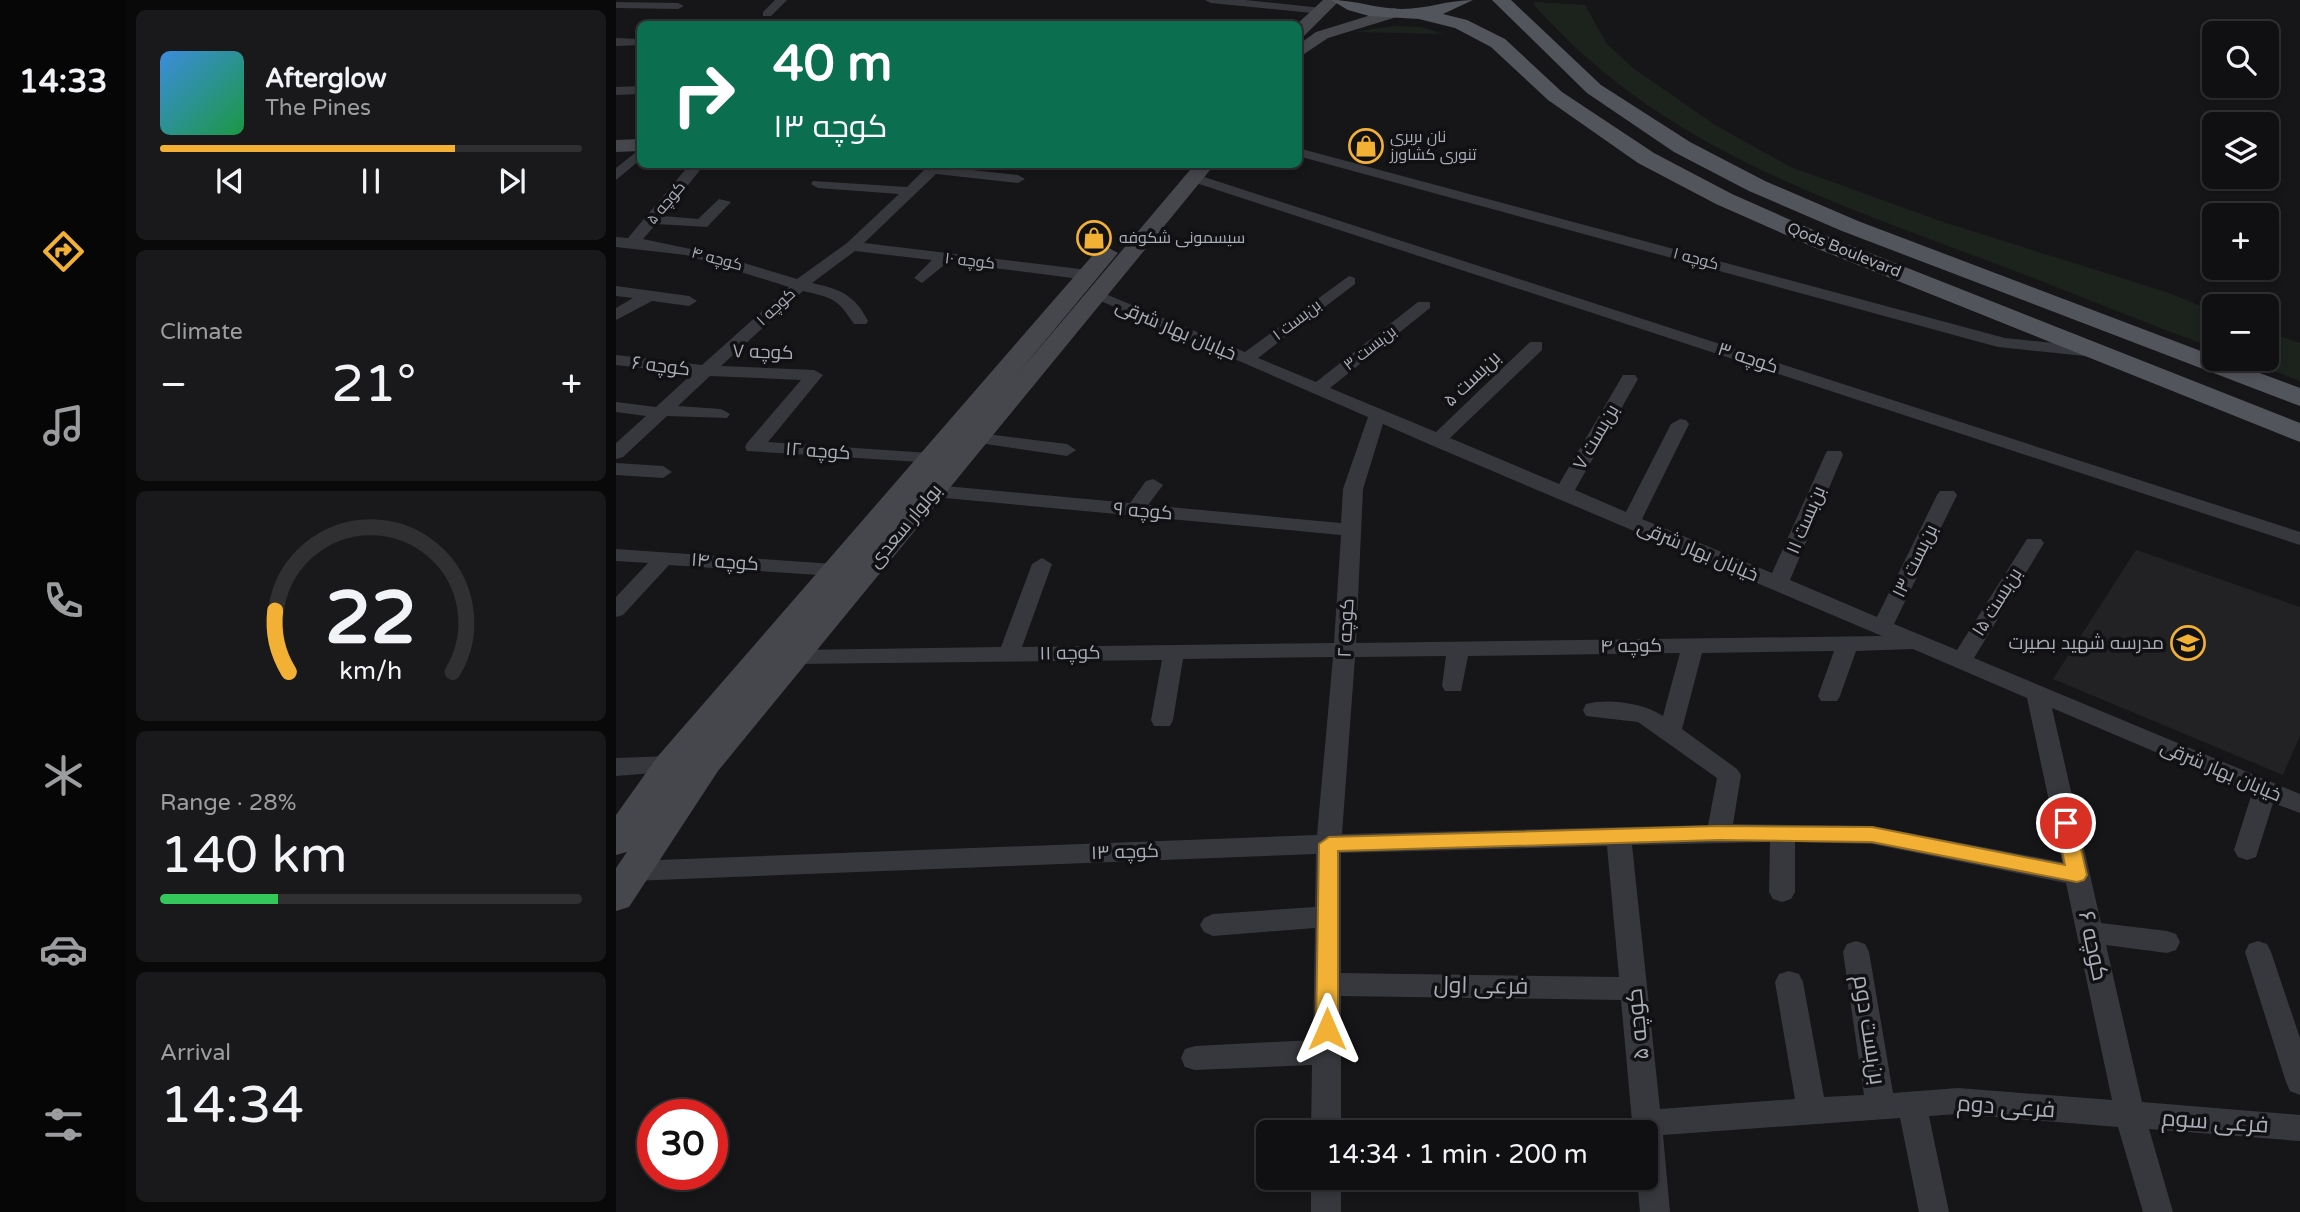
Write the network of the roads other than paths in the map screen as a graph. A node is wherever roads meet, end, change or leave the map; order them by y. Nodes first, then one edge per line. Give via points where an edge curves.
1 (781, 0) edge
2 (1211, 0) edge
3 (1340, 0) edge
4 (1464, 0) edge
5 (1501, 0) edge
6 (681, 3) edge
7 (616, 5) edge
8 (1327, 5) edge
9 (1394, 13) junction
10 (1419, 13) junction
11 (767, 14) dead end
12 (667, 16) dead end
13 (1302, 29) edge
14 (616, 42) edge
15 (637, 42) edge
16 (1302, 51) edge
17 (637, 90) edge
18 (616, 91) edge
19 (637, 145) edge
20 (616, 146) edge
21 (1302, 153) edge
22 (637, 156) edge
23 (695, 168) edge
24 (936, 168) edge
25 (944, 168) edge
26 (1195, 169) edge
27 (616, 176) edge
28 (1018, 179) dead end
29 (818, 184) dead end
30 (910, 191) junction
31 (724, 202) dead end
32 (652, 219) junction
33 (616, 242) edge
34 (633, 242) junction
35 (852, 246) junction
36 (944, 258) junction
37 (922, 278) dead end
38 (1349, 281) dead end
39 (800, 285) junction
40 (1092, 286) junction
41 (616, 291) edge
42 (649, 296) junction
43 (689, 301) dead end
44 (1424, 305) dead end
45 (616, 315) edge
46 (860, 321) dead end
47 (1536, 346) dead end
48 (2096, 352) junction
49 (616, 360) edge
50 (1245, 360) junction
51 (707, 371) junction
52 (1629, 379) dead end
53 (1316, 390) junction
54 (2300, 398) edge
55 (616, 407) edge
56 (662, 411) junction
57 (784, 411) joint
58 (721, 414) dead end
59 (1377, 416) junction
60 (1680, 424) dead end
61 (2300, 433) edge
62 (979, 438) junction
63 (1437, 441) junction
64 (1067, 450) dead end
65 (616, 453) edge
66 (1834, 455) dead end
67 (929, 459) junction
68 (616, 469) edge
69 (663, 472) dead end
70 (1153, 485) dead end
71 (934, 491) junction
72 (1563, 494) junction
73 (1947, 495) dead end
74 (1135, 510) junction
75 (1631, 522) junction
76 (1352, 530) junction
77 (2300, 539) edge
78 (2034, 544) dead end
79 (616, 555) edge
80 (664, 558) junction
81 (1042, 564) dead end
82 (834, 570) junction
83 (1779, 584) junction
84 (616, 610) edge
85 (1882, 628) junction
86 (1917, 643) junction
87 (1847, 644) junction
88 (1693, 645) junction
89 (1458, 647) junction
90 (1345, 648) junction
91 (1174, 651) junction
92 (1009, 654) junction
93 (795, 657) junction
94 (1961, 661) junction
95 (1453, 686) dead end
96 (2037, 693) junction
97 (1829, 696) dead end
98 (1594, 710) dead end
99 (1161, 720) dead end
100 (1670, 732) junction
101 (670, 765) junction
102 (616, 767) edge
103 (2266, 789) junction
104 (2300, 804) edge
105 (1783, 832) junction
106 (1719, 833) junction
107 (1619, 836) junction
108 (617, 840) edge
109 (1329, 844) junction
110 (2247, 850) dead end
111 (632, 871) junction
112 (2077, 875) junction
113 (1782, 892) dead end
114 (616, 897) edge
115 (1328, 917) junction
116 (1213, 925) dead end
117 (2090, 932) junction
118 (2167, 942) dead end
119 (1856, 952) dead end
120 (2258, 952) dead end
121 (1789, 982) dead end
122 (1327, 984) junction
123 (1634, 989) junction
124 (1327, 1052) junction
125 (1195, 1058) dead end
126 (2300, 1082) edge
127 (1912, 1106) junction
128 (1881, 1108) junction
129 (1812, 1113) junction
130 (2130, 1116) junction
131 (1326, 1120) edge
132 (1649, 1120) edge
133 (1658, 1123) edge
134 (2300, 1128) edge
135 (1326, 1190) edge
136 (1654, 1190) edge
137 (1326, 1212) edge
138 (1655, 1212) edge
139 (1934, 1212) edge
140 (2158, 1212) edge

1 - 11 street
2 - 8 street
3 - 9 main road
4 - 10 main road via 1449,8
5 - 54 main road, Qods Boulevard via 1594,89 1682,147 1757,186
6 - 7 street
6 - 12 street
8 - 13 main road
9 - 10 main road
9 - 16 main road via 1322,35
10 - 48 main road, Qods Boulevard via 1461,24 1498,43 1555,96 1646,158 1724,199
14 - 15 street
17 - 18 street
19 - 20 main road
21 - 48 street, کوچه ۱ via 2004,343
22 - 27 street
23 - 32 street, کوچه ۵
24 - 30 street, کوچه ۱
25 - 28 street
26 - 40 main road, بولوار سعدی
26 - 77 street, کوچه ۳
29 - 30 street
30 - 35 street, کوچه ۱
31 - 32 street via 702,224
32 - 34 street, کوچه ۵
33 - 34 street, کوچه ۴
34 - 39 street, کوچه ۴ via 730,261
35 - 36 street, کوچه ۱۰
35 - 39 street, کوچه ۱
36 - 37 street
36 - 40 street, کوچه ۱۰
38 - 50 street, بن‌بست ۱
39 - 46 street via 842,296
39 - 51 street, کوچه ۱
40 - 50 street, خیابان بهار شرقی
40 - 62 main road, بولوار سعدی
40 - 67 main road, بولوار سعدی
41 - 42 street
42 - 43 street
42 - 45 street
44 - 53 street, بن‌بست ۳
47 - 63 street, بن‌بست ۵
48 - 61 main road, Qods Boulevard
49 - 51 street, کوچه ۶
50 - 53 street, خیابان بهار شرقی
51 - 56 street, کوچه ۱
51 - 57 street, کوچه ۷ via 814,375
52 - 72 street, بن‌بست ۷
53 - 59 street, خیابان بهار شرقی
55 - 56 street
56 - 58 street
56 - 65 street, کوچه ۱
57 - 67 street, کوچه ۱۲ via 754,447
59 - 63 street, خیابان بهار شرقی
59 - 76 street, کوچه ۲ via 1353,489
60 - 75 street
62 - 64 street
62 - 71 main road, بولوار سعدی
63 - 72 street, خیابان بهار شرقی
66 - 83 street, بن‌بست ۱۱
67 - 82 main road, بولوار سعدی
68 - 69 street
70 - 74 street
71 - 74 street, کوچه ۹
71 - 93 main road, بولوار سعدی
72 - 75 street, خیابان بهار شرقی
73 - 85 street, بن‌بست ۱۳
74 - 76 street, کوچه ۹
75 - 83 street, خیابان بهار شرقی
76 - 90 street, کوچه ۲
78 - 94 street, بن‌بست ۱۵
79 - 80 street, کوچه ۱۴
80 - 82 street, کوچه ۱۴
80 - 84 street
81 - 92 street
82 - 101 main road, بولوار سعدی
83 - 85 street, خیابان بهار شرقی
85 - 86 street, خیابان بهار شرقی
86 - 87 street, کوچه ۴
86 - 94 street, خیابان بهار شرقی
87 - 88 street, کوچه ۴
87 - 97 street
88 - 89 street, کوچه ۴
88 - 100 street
89 - 90 street, کوچه ۴
89 - 95 street
90 - 91 street, کوچه ۱۱
90 - 109 street, کوچه ۲
91 - 92 street, کوچه ۱۱
91 - 99 street
92 - 93 street, کوچه ۱۱
93 - 111 main road, بولوار سعدی via 706,762
94 - 96 street, خیابان بهار شرقی
96 - 103 street, خیابان بهار شرقی
96 - 112 street, کوچه ۶
98 - 100 street via 1643,714
100 - 106 street via 1729,775
101 - 102 street
101 - 108 main road, بولوار سعدی
103 - 104 street, خیابان بهار شرقی
103 - 110 street
105 - 106 street
105 - 112 street via 1872,835
105 - 113 street
106 - 107 street
107 - 109 street, کوچه ۱۳
107 - 123 street, کوچه ۵
109 - 111 street, کوچه ۱۳
109 - 115 street
111 - 114 main road, بولوار سعدی
112 - 117 street, کوچه ۶
115 - 116 street
115 - 122 street
117 - 118 street
117 - 130 street, کوچه ۶
119 - 128 street, بن‌بست دوم
120 - 126 street
121 - 129 street
122 - 123 street, فرعی اول
122 - 124 street
123 - 132 street, کوچه ۵
124 - 125 street
124 - 131 street
127 - 128 street, فرعی دوم
127 - 130 street, فرعی دوم via 1958,1101
127 - 139 street
128 - 129 street
129 - 133 street
130 - 134 street, فرعی سوم
130 - 140 street
135 - 137 street
136 - 138 street, کوچه ۵

